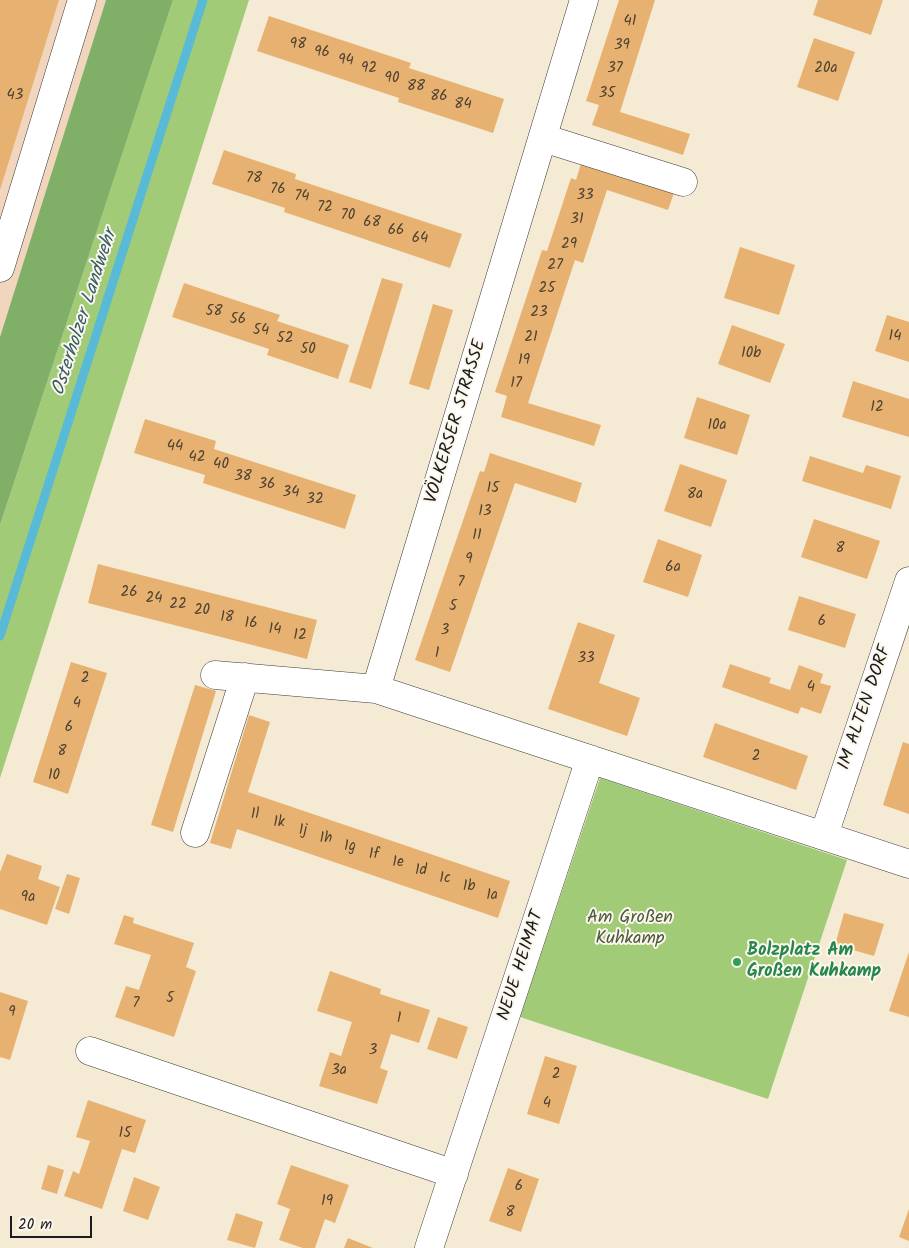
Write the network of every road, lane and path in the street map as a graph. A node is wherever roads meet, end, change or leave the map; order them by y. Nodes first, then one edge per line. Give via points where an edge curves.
1 (82, 0) edge
2 (584, 0) edge
3 (543, 138) junction
4 (683, 182) dead end
5 (0, 268) edge
6 (909, 581) edge
7 (215, 675) dead end
8 (245, 677) junction
9 (376, 689) junction
10 (590, 759) junction
11 (195, 833) dead end
12 (824, 835) junction
13 (909, 864) edge
14 (90, 1051) dead end
15 (454, 1174) junction
16 (429, 1248) edge

1 - 5 street
2 - 3 street, VÖLKERSER STRASSE
3 - 4 street
3 - 9 street, VÖLKERSER STRASSE
6 - 12 street, IM ALTEN DORF
7 - 8 street
8 - 9 street
8 - 11 street
9 - 10 street
10 - 12 street
10 - 15 street, NEUE HEIMAT
12 - 13 street
14 - 15 street
15 - 16 street, NEUE HEIMAT

